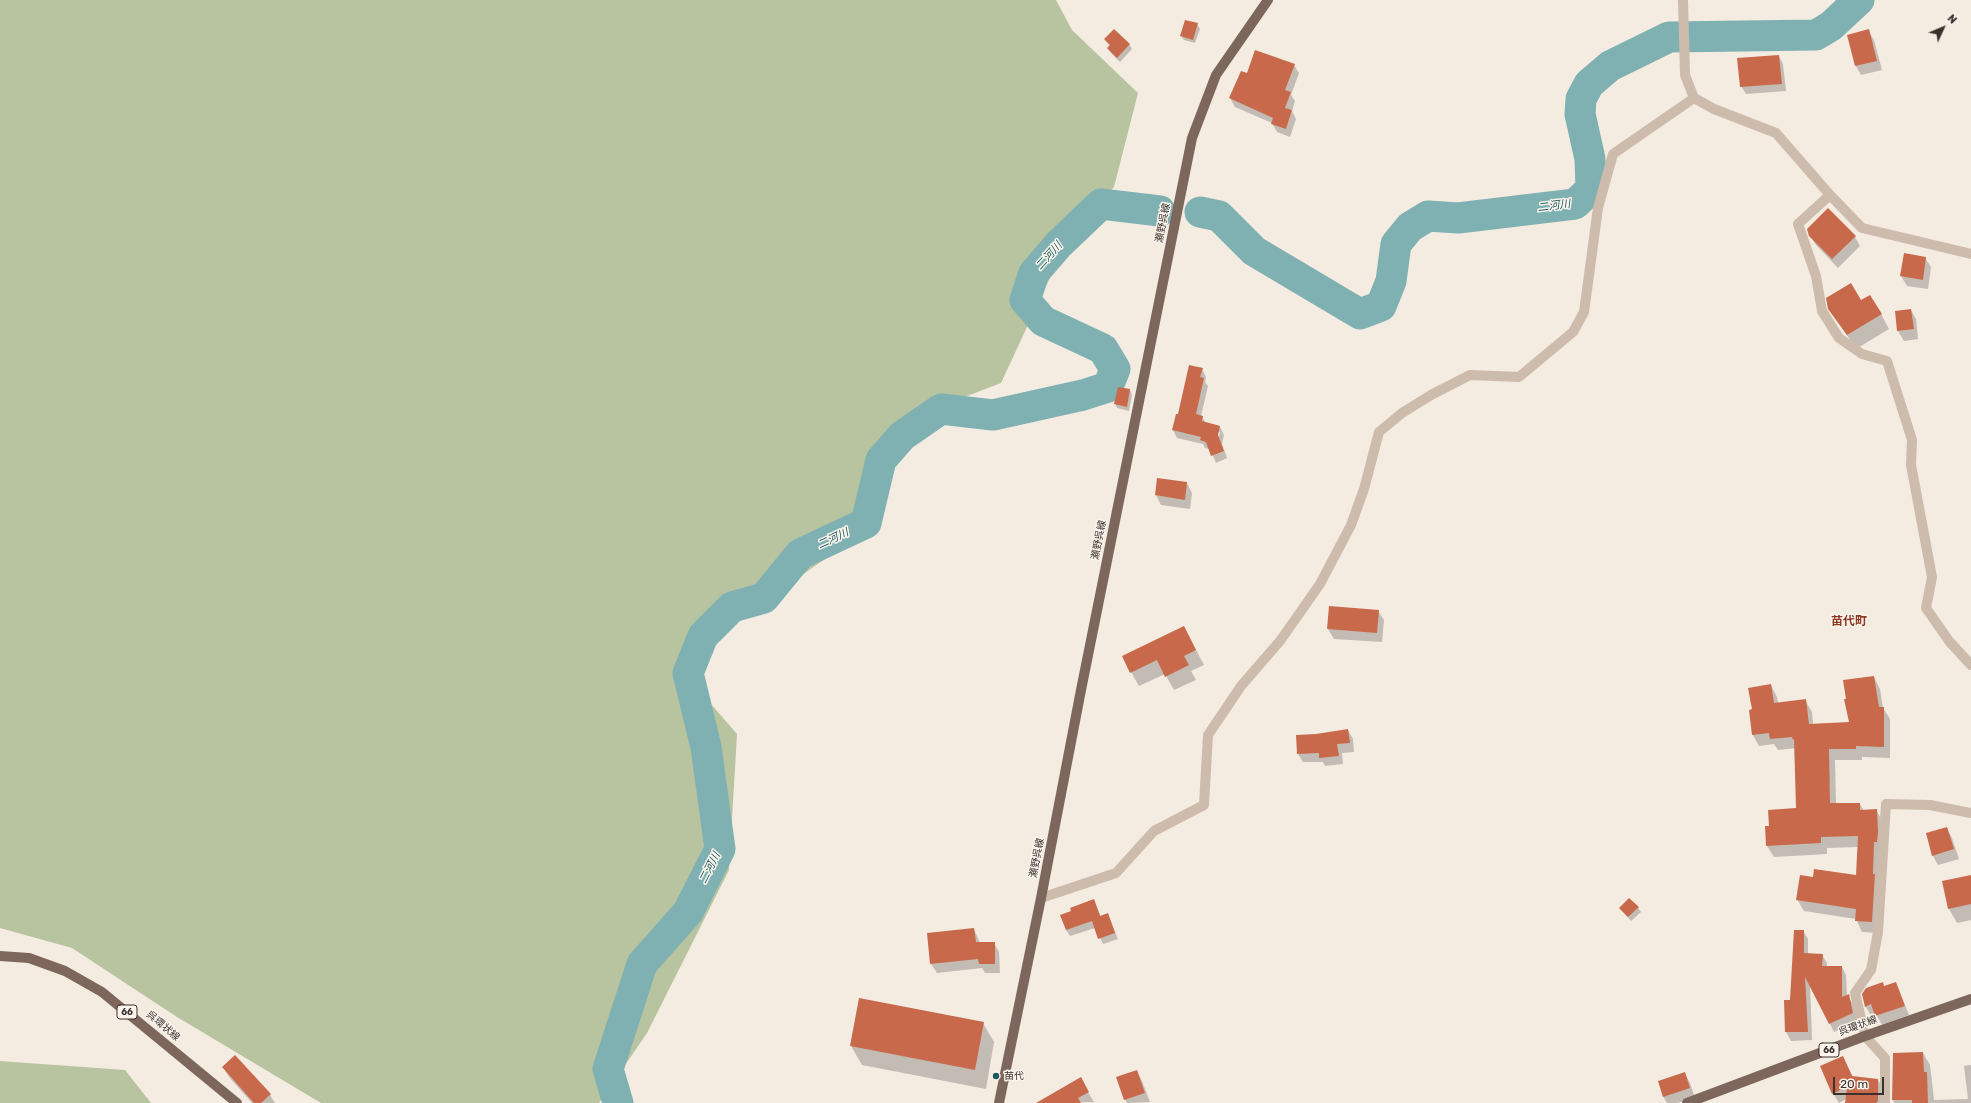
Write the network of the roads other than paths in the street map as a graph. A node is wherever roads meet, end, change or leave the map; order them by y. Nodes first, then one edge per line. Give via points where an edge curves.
1 (1268, 0) edge
2 (1683, 0) edge
3 (1694, 98) junction
4 (1830, 195) junction
5 (1971, 254) edge
6 (1971, 665) edge
7 (1971, 814) edge
8 (1041, 898) junction
9 (0, 956) edge
10 (1971, 999) edge
11 (1865, 1036) junction
12 (236, 1103) edge
13 (999, 1103) edge
14 (1687, 1103) edge
15 (1885, 1103) edge

1 - 8 main road, 瀬野呉線 via 1216,75 1192,138
2 - 3 street via 1685,75
3 - 4 street via 1714,109 1776,133
3 - 8 street via 1613,154 1598,208 1584,312 1573,332 1519,377 1470,375 1414,406 1379,432 1364,489 1351,525 1320,584 1280,641 1241,686 1208,735 1204,804 1154,831 1116,873
4 - 5 street via 1862,228
4 - 6 street via 1798,224 1816,276 1822,311 1839,338 1862,354 1887,361 1912,440 1911,465 1932,577 1926,608 1949,641
7 - 11 street via 1930,805 1886,804 1878,932 1870,970 1855,993
8 - 13 main road, 瀬野呉線
9 - 12 main road, 呉環状線 / 66 via 29,958 65,971 102,992
10 - 11 main road, 呉環状線 / 66
11 - 14 main road, 呉環状線 / 66
11 - 15 street via 1885,1058

